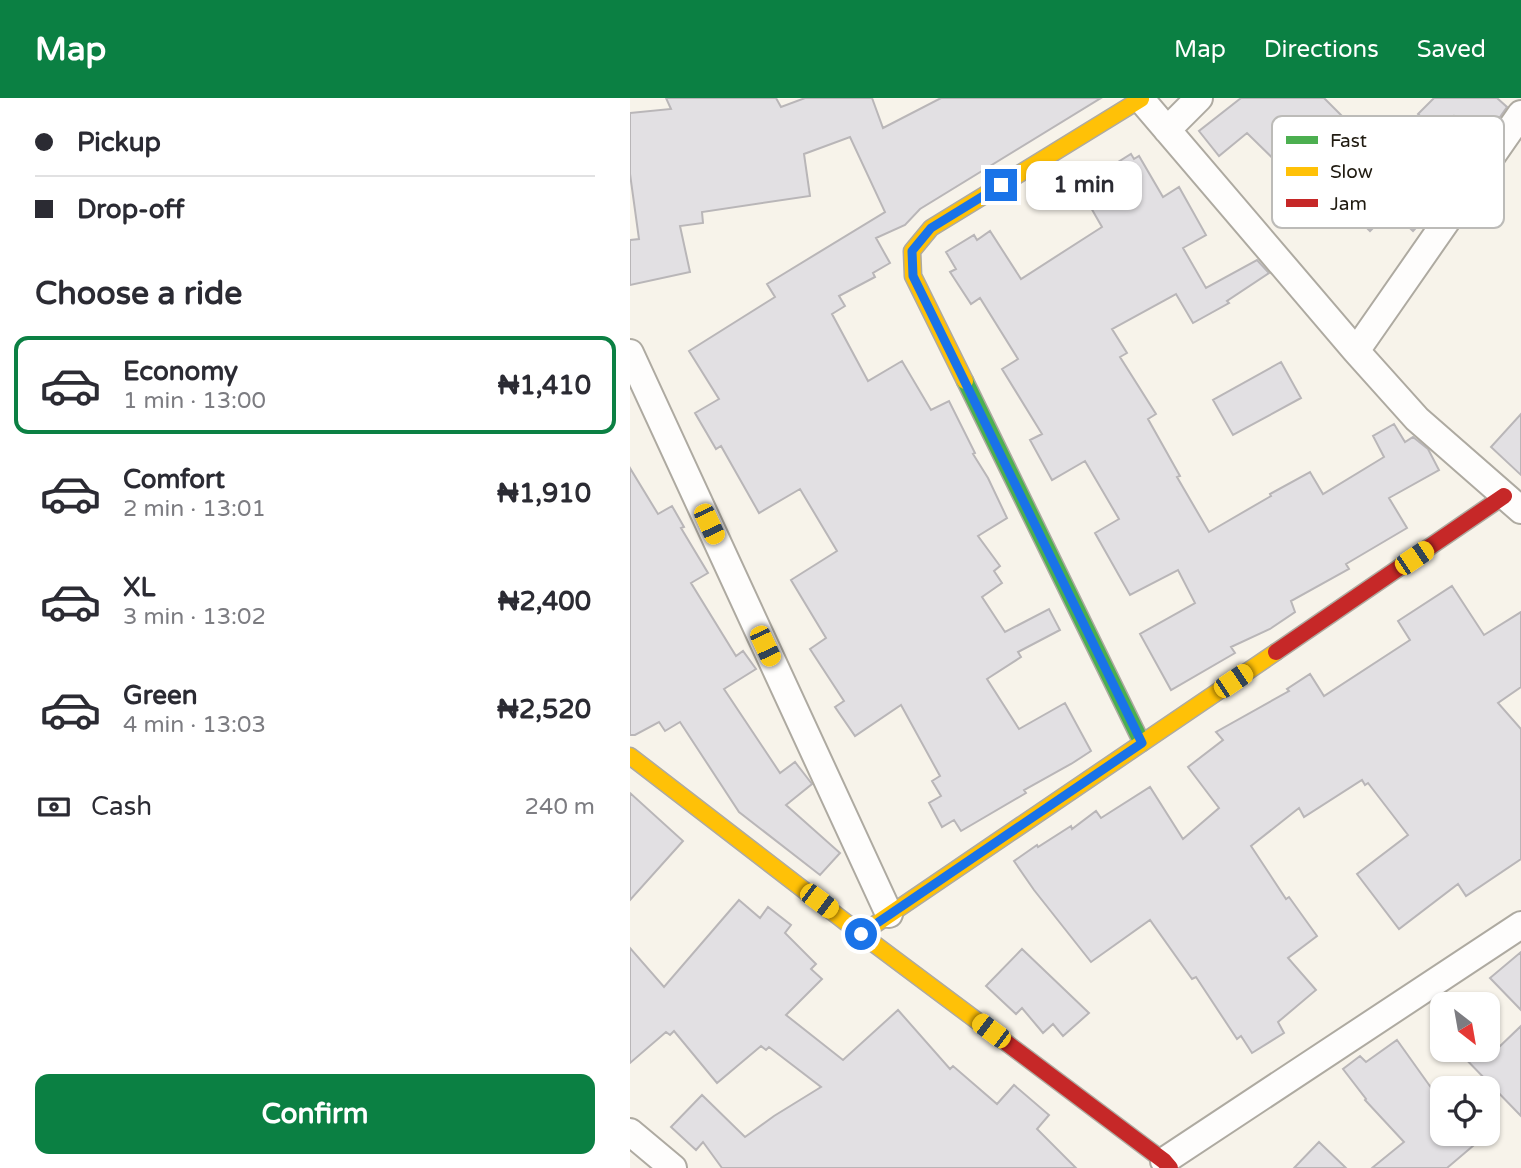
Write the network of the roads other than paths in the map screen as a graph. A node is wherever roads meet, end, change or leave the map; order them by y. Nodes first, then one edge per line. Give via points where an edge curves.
1 (1140, 98) edge
2 (1199, 98) edge
3 (1521, 114) edge
4 (1167, 130) junction
5 (1504, 138) edge
6 (1442, 228) edge
7 (1356, 351) junction
8 (630, 353) edge
9 (1513, 503) edge
10 (1142, 743) junction
11 (630, 756) edge
12 (889, 914) junction
13 (1521, 925) edge
14 (861, 934) junction
15 (630, 1132) edge
16 (1167, 1165) edge
17 (673, 1168) edge

1 - 4 street
1 - 10 street via 931,228 912,251 913,276
2 - 4 street
3 - 5 street
4 - 7 street
6 - 7 street
7 - 9 street via 1417,419
8 - 12 street
9 - 10 street
10 - 12 street
11 - 14 street
12 - 14 street
13 - 16 street
14 - 16 street
15 - 17 street

